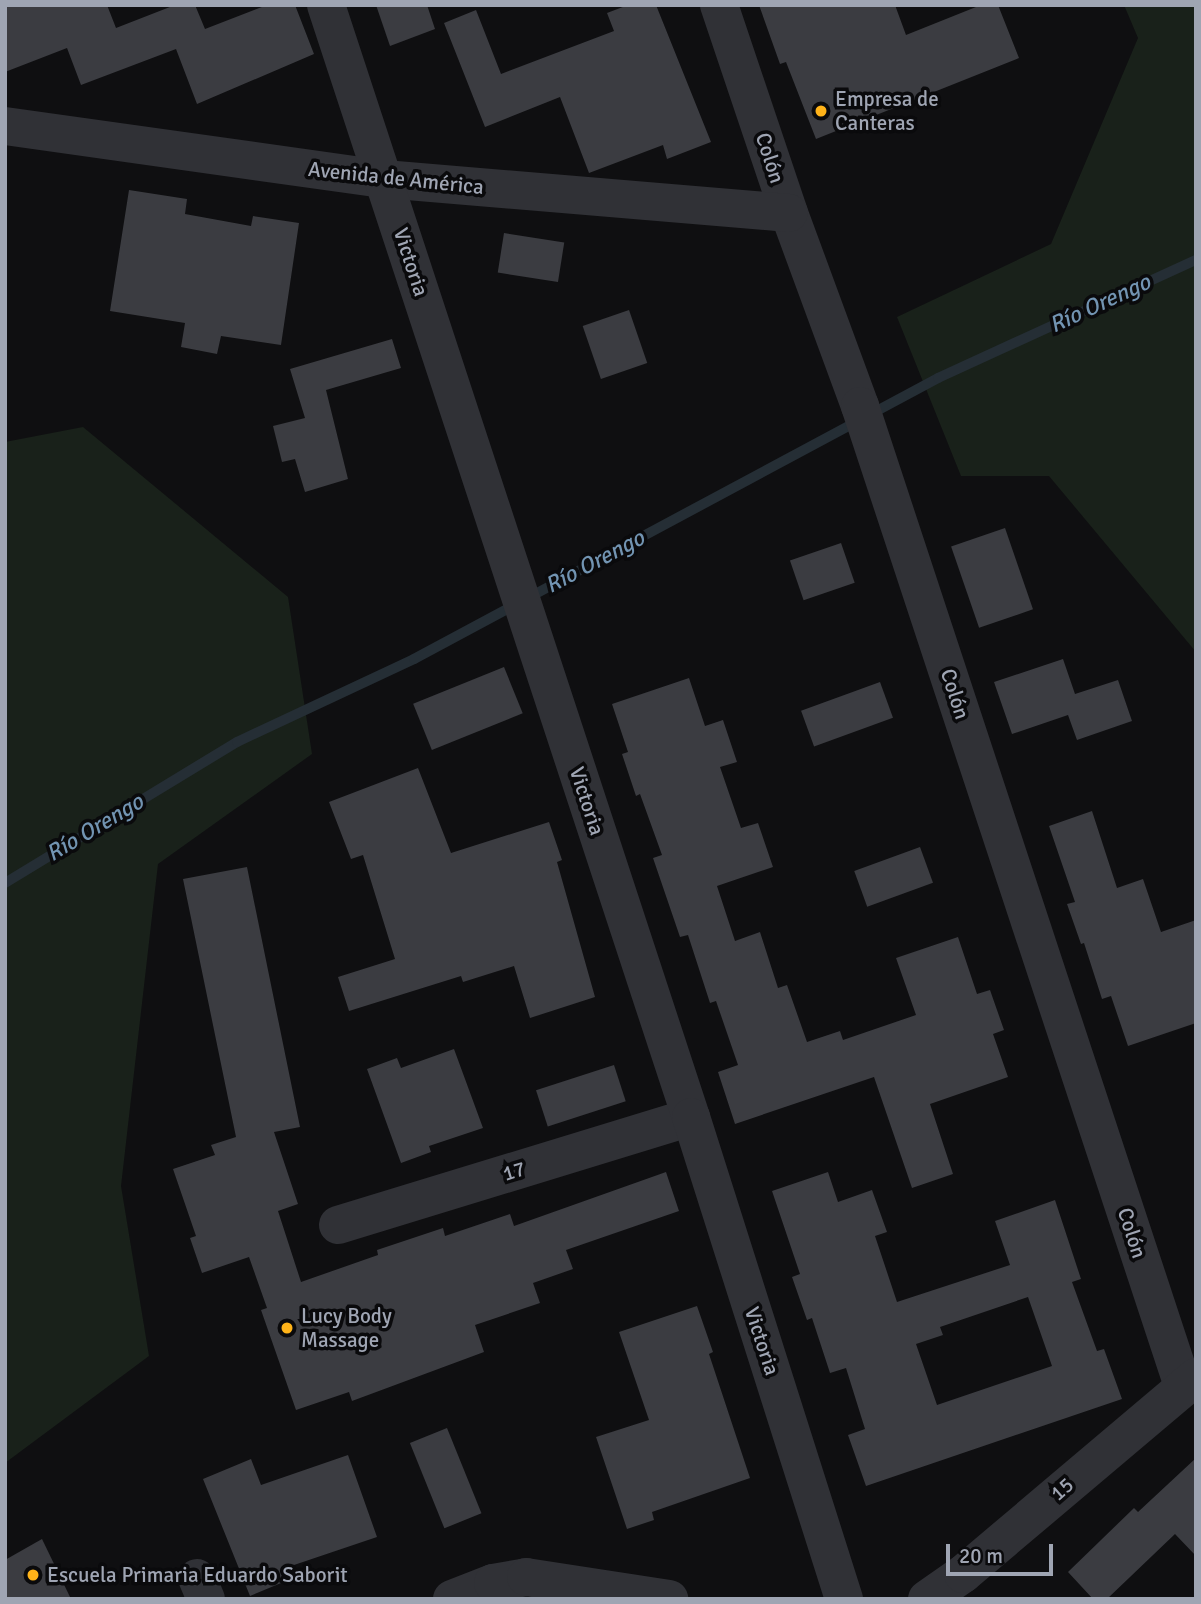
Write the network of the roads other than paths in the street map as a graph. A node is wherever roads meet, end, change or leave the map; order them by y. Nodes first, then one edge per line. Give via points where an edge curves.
1 (326, 5) edge
2 (719, 5) edge
3 (5, 126) edge
4 (383, 179) junction
5 (789, 213) junction
6 (691, 1116) junction
7 (338, 1225) dead end
8 (1189, 1381) edge
9 (452, 1599) edge
10 (669, 1599) edge
11 (844, 1599) edge
12 (927, 1599) edge

1 - 4 street, Victoria
2 - 5 street, Colón
3 - 4 street, Avenida de América
4 - 5 street, Avenida de América
4 - 6 street, Victoria
5 - 8 street, Colón via 860,406
6 - 7 street, 17
6 - 11 street, Victoria
8 - 12 street, 15 via 963,1574
9 - 10 street via 493,1583 526,1577

